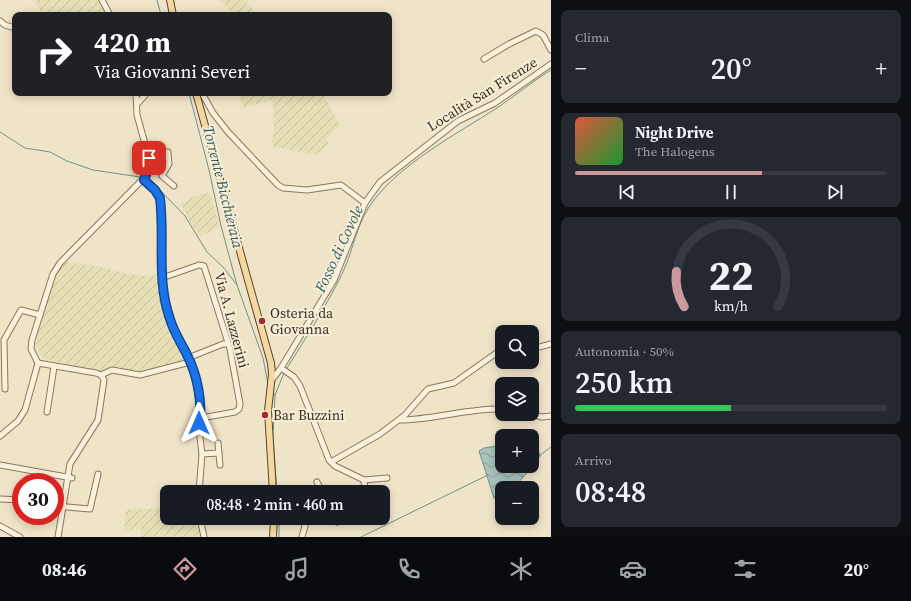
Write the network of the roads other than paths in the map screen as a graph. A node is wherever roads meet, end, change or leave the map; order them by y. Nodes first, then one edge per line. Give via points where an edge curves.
1 (102, 0) edge
2 (170, 0) edge
3 (108, 12) edge
4 (172, 12) edge
5 (0, 22) edge
6 (12, 27) edge
7 (551, 50) edge
8 (484, 59) dead end
9 (551, 64) edge
10 (137, 96) edge
11 (144, 96) edge
12 (197, 96) edge
13 (204, 96) edge
14 (138, 103) junction
15 (148, 152) junction
16 (144, 180) junction
17 (174, 186) dead end
18 (365, 203) junction
19 (162, 278) junction
20 (40, 315) junction
21 (228, 344) junction
22 (551, 344) edge
23 (539, 347) edge
24 (495, 353) edge
25 (189, 360) junction
26 (38, 363) junction
27 (54, 367) junction
28 (282, 369) junction
29 (101, 375) junction
30 (271, 381) junction
31 (5, 389) dead end
32 (495, 409) edge
33 (47, 412) dead end
34 (200, 416) junction
35 (539, 416) edge
36 (551, 416) edge
37 (399, 420) junction
38 (0, 436) edge
39 (218, 443) dead end
40 (219, 453) junction
41 (202, 454) junction
42 (331, 462) junction
43 (0, 465) edge
44 (220, 465) dead end
45 (98, 474) dead end
46 (70, 477) junction
47 (387, 478) dead end
48 (364, 480) junction
49 (318, 482) dead end
50 (200, 485) edge
51 (273, 485) edge
52 (319, 485) edge
53 (364, 485) edge
54 (0, 499) edge
55 (12, 500) edge
56 (64, 500) edge
57 (64, 508) edge
58 (60, 525) edge
59 (201, 525) edge
60 (274, 525) edge
61 (305, 525) edge
62 (0, 526) edge
63 (20, 537) edge
64 (58, 537) edge
65 (204, 537) edge
66 (273, 537) edge
67 (302, 537) edge

1 - 3 street
2 - 4 main road
5 - 6 street
7 - 8 street via 543,35 536,31
9 - 18 street, Località San Firenze via 495,103 458,121 437,135 380,182
10 - 14 street
11 - 14 street
12 - 30 main road via 261,326 270,363
13 - 18 street via 228,132 282,188 308,190 341,185
14 - 15 street via 138,115
15 - 16 street via 148,170
15 - 17 street via 168,152 169,164 162,176
16 - 19 street via 160,198
16 - 20 street via 60,263 53,274
18 - 28 street, Località San Firenze via 334,280
19 - 21 street, Via A. Lazzerini via 199,265 204,266
19 - 25 street via 169,317
20 - 26 street via 31,345
20 - 31 street via 21,310 4,340
21 - 25 street
21 - 34 street, Via A. Lazzerini via 239,409 235,412
22 - 23 street
24 - 37 street via 454,383 428,389
25 - 29 street via 140,374 112,370
25 - 34 street via 197,387
26 - 27 street
26 - 38 street via 23,414
27 - 29 street
27 - 33 street
28 - 30 street, Località San Firenze
28 - 42 street via 300,386
29 - 46 street via 104,385 98,420 73,458
30 - 51 main road via 268,411
32 - 37 street via 417,420
34 - 41 street
35 - 36 street
37 - 42 street
39 - 40 street
40 - 41 street
40 - 44 street
41 - 50 street
42 - 48 street
43 - 46 street
45 - 57 street via 90,510
46 - 56 street
47 - 48 street
48 - 53 street
49 - 52 street
54 - 55 street
58 - 64 street
59 - 65 street
60 - 66 main road
61 - 67 street
62 - 63 street

